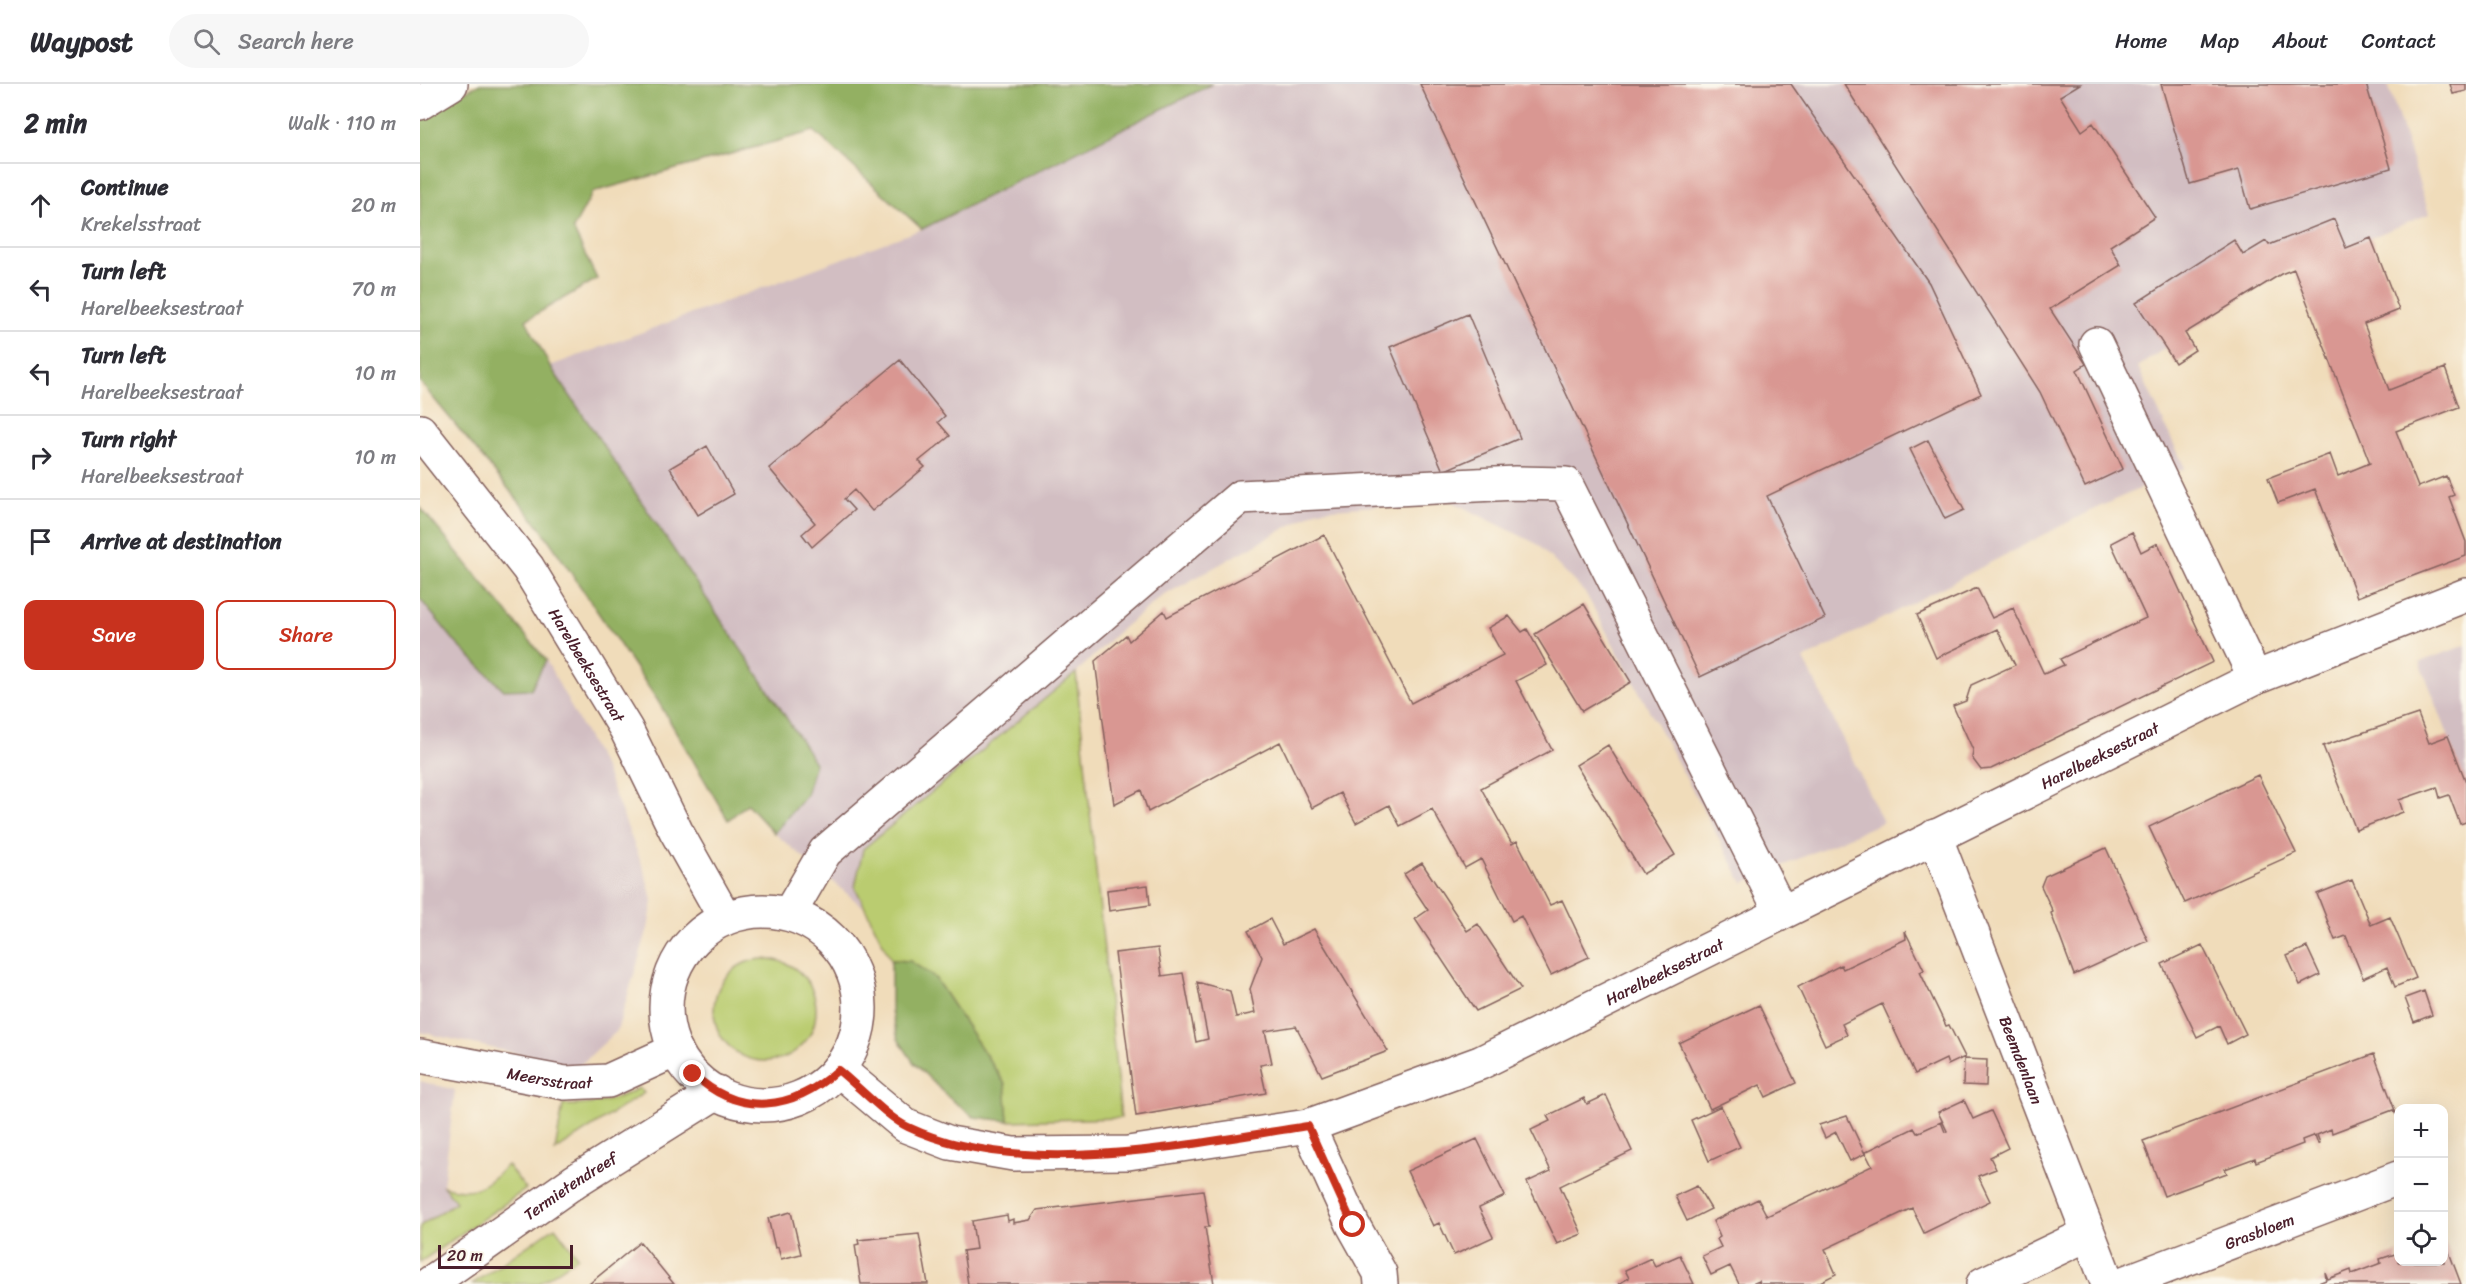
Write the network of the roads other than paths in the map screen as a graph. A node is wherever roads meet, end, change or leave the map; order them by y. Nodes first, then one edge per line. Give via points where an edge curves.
1 (451, 84) edge
2 (420, 103) edge
3 (2096, 344) dead end
4 (420, 432) edge
5 (2466, 595) edge
6 (2255, 678) junction
7 (1935, 836) junction
8 (1781, 912) junction
9 (789, 914) junction
10 (725, 918) junction
11 (676, 1050) junction
12 (420, 1056) edge
13 (838, 1070) junction
14 (717, 1092) junction
15 (1308, 1126) junction
16 (2394, 1180) edge
17 (2086, 1234) junction
18 (429, 1284) edge
19 (1381, 1284) edge
20 (1983, 1284) edge
21 (2108, 1284) edge
22 (2121, 1284) edge

1 - 2 street
3 - 6 street
4 - 10 street, Harelbeeksestraat via 528,568 626,729 676,831
5 - 6 street, Harelbeeksestraat
6 - 7 street, Harelbeeksestraat
7 - 8 street, Harelbeeksestraat
7 - 17 street, Beemdenlaan
8 - 9 street via 1566,484 1515,483 1240,497 825,852
8 - 15 street, Harelbeeksestraat via 1480,1063
9 - 10 street via 756,910
9 - 13 street via 818,927 842,949 856,978 861,1010 854,1042
10 - 11 street via 702,932 684,951 672,974 666,999
11 - 12 street, Meersstraat via 608,1081 565,1083
11 - 14 street via 693,1074
13 - 14 street via 818,1087 794,1099 768,1104 741,1102
13 - 15 street, Harelbeeksestraat via 906,1126 950,1143 1012,1154 1128,1154
14 - 18 street, Termietendreef via 575,1181
15 - 19 street via 1380,1274
16 - 22 street, Grasbloem
17 - 20 street
17 - 21 street, Beemdenlaan

